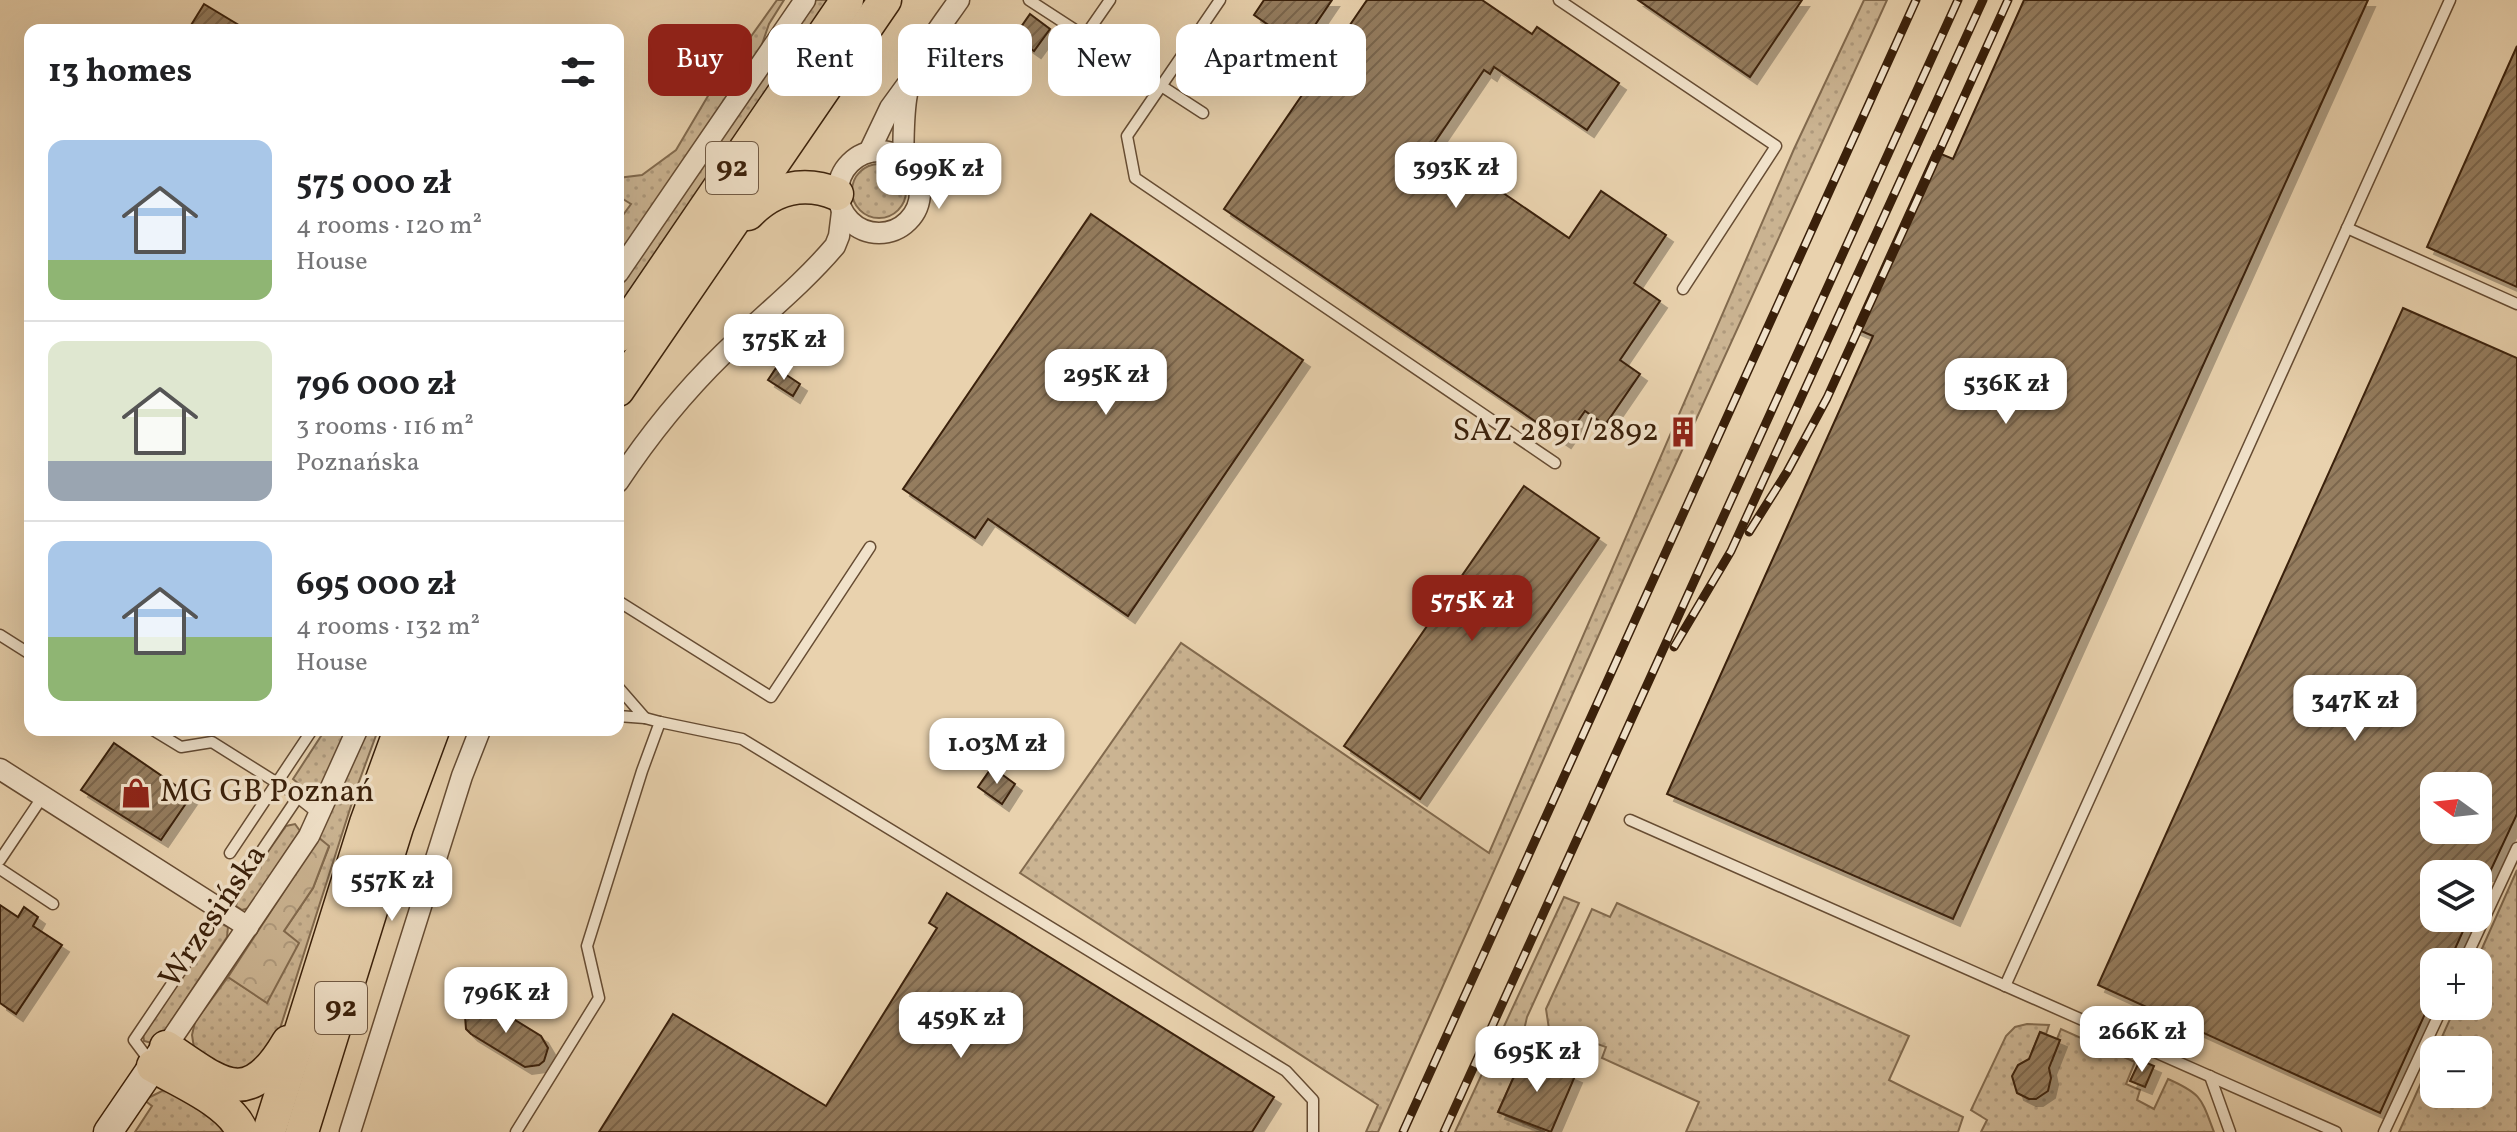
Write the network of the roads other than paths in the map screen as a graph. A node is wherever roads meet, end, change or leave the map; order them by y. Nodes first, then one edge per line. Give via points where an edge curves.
1 (805, 0) edge
2 (847, 0) edge
3 (885, 0) edge
4 (959, 0) edge
5 (1029, 0) edge
6 (1110, 0) edge
7 (1220, 0) edge
8 (1559, 0) edge
9 (2450, 0) edge
10 (943, 24) edge
11 (1066, 24) edge
12 (1093, 24) edge
13 (1161, 86) junction
14 (899, 96) edge
15 (908, 96) edge
16 (1203, 113) dead end
17 (869, 152) junction
18 (903, 158) junction
19 (839, 203) junction
20 (2347, 228) junction
21 (708, 257) junction
22 (624, 264) edge
23 (1683, 289) dead end
24 (2517, 304) edge
25 (624, 327) edge
26 (624, 381) edge
27 (1555, 463) dead end
28 (624, 474) edge
29 (870, 547) dead end
30 (624, 605) edge
31 (0, 635) edge
32 (24, 650) edge
33 (624, 694) edge
34 (624, 716) edge
35 (645, 718) junction
36 (660, 722) junction
37 (163, 736) edge
38 (308, 736) edge
39 (354, 736) edge
40 (398, 736) edge
41 (431, 736) edge
42 (478, 736) edge
43 (0, 769) edge
44 (277, 783) junction
45 (43, 796) junction
46 (298, 797) junction
47 (320, 815) junction
48 (1630, 820) dead end
49 (2517, 848) edge
50 (230, 853) dead end
51 (0, 860) edge
52 (0, 869) edge
53 (53, 904) dead end
54 (221, 908) junction
55 (248, 927) junction
56 (2471, 948) edge
57 (2005, 986) junction
58 (306, 1012) junction
59 (2436, 1020) edge
60 (160, 1057) junction
61 (2210, 1076) junction
62 (108, 1132) edge
63 (242, 1132) edge
64 (269, 1132) edge
65 (302, 1132) edge
66 (350, 1132) edge
67 (516, 1132) edge
68 (1313, 1132) edge
69 (2230, 1132) edge
70 (2336, 1132) edge
71 (2384, 1132) edge

1 - 22 street
2 - 25 main road, 92
3 - 21 main road, 92
4 - 10 street
5 - 11 lane
6 - 12 lane
7 - 13 lane
8 - 23 lane via 1776,146
9 - 20 lane
13 - 16 lane
13 - 27 lane via 1127,136 1135,178
14 - 17 street
15 - 18 street
17 - 18 street via 881,150
17 - 19 street via 845,167
18 - 19 street via 919,182 920,197 906,224 879,234 864,232 851,224
19 - 21 main road via 826,190 776,191
19 - 28 street via 835,246 667,414
20 - 24 lane
20 - 57 lane
21 - 26 main road, 92
29 - 30 lane via 771,697
31 - 32 lane
33 - 35 lane
34 - 35 lane
35 - 36 lane
36 - 67 lane via 587,946 599,998
36 - 68 lane via 742,739 1286,1071 1313,1100
37 - 44 lane via 181,747 212,742
38 - 44 lane
39 - 47 street, Wrzesińska
40 - 58 main road, 92
41 - 65 main road, 92
42 - 66 street
43 - 45 street
44 - 46 lane
44 - 50 lane
45 - 51 lane
45 - 54 street
46 - 47 lane
46 - 54 lane
47 - 55 street, Wrzesińska
48 - 57 lane
49 - 56 lane
52 - 53 lane
54 - 55 street
54 - 60 lane via 134,1040
55 - 60 street, Wrzesińska
57 - 61 lane
58 - 60 main road via 270,1070 255,1081 220,1082
58 - 64 main road, 92
59 - 71 lane
60 - 62 street, Wrzesińska
60 - 63 main road via 234,1115
61 - 69 lane
61 - 70 lane

